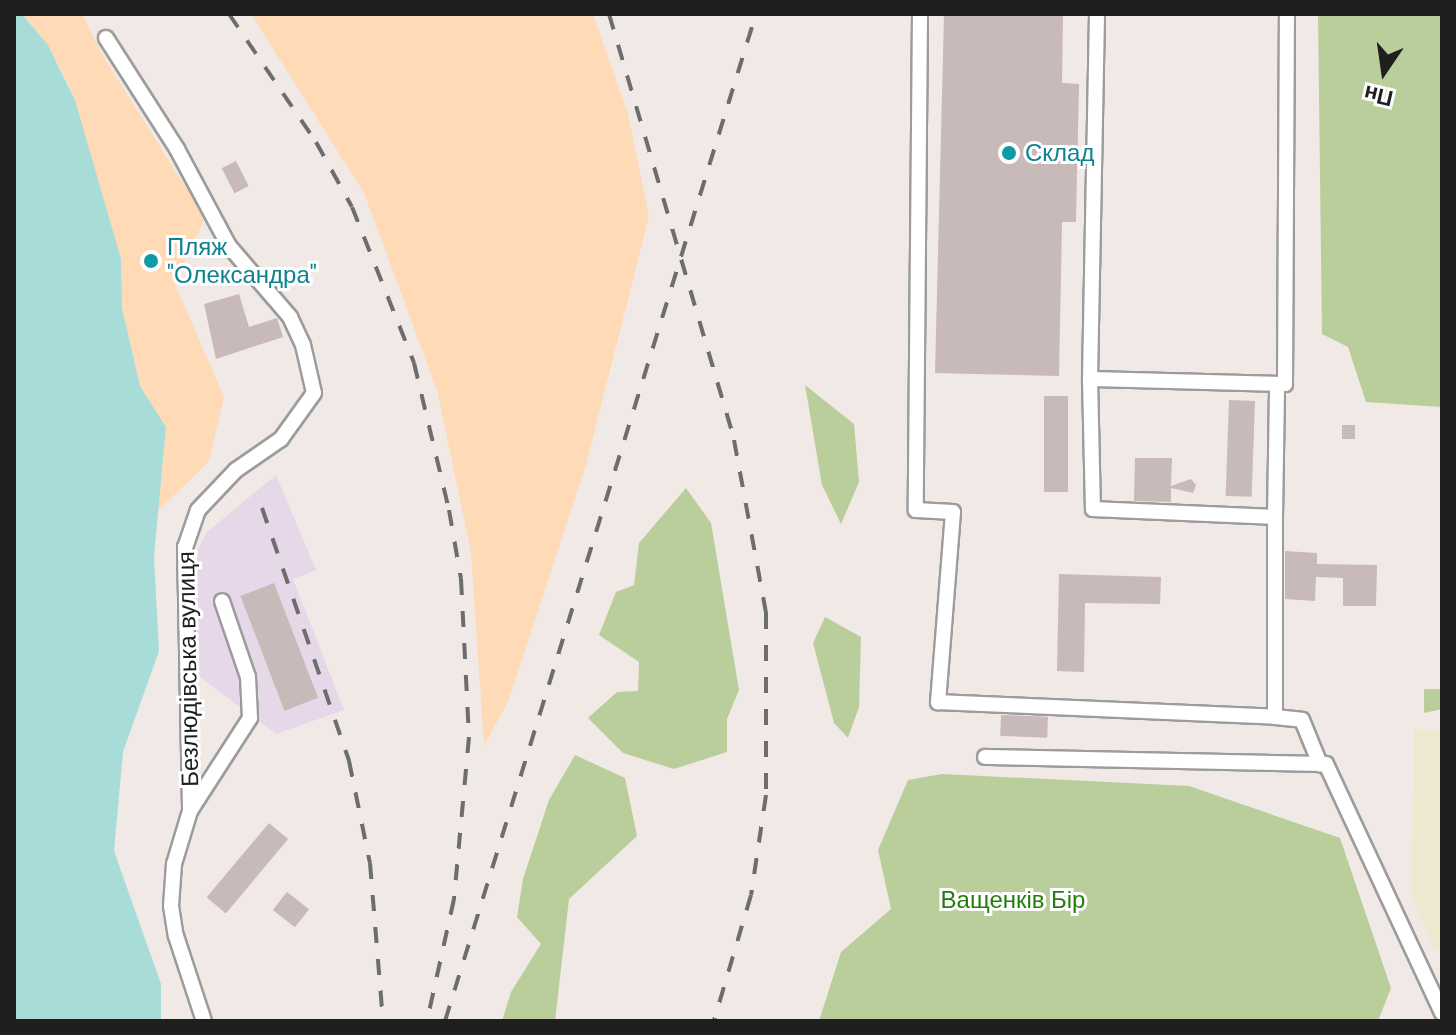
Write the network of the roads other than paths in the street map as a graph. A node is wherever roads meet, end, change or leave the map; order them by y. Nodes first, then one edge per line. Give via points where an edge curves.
1 (920, 14) edge
2 (1097, 14) edge
3 (1287, 14) edge
4 (106, 38) dead end
5 (1090, 379) junction
6 (1277, 384) junction
7 (1275, 517) junction
8 (222, 601) dead end
9 (1275, 717) junction
10 (985, 757) dead end
11 (1320, 764) junction
12 (190, 811) junction
13 (1442, 1013) edge
14 (203, 1018) edge

1 - 9 street via 916,510 953,512 938,702
2 - 5 street
3 - 6 street via 1285,384
4 - 12 street, Безлюдівська вулиця via 177,149 229,246 290,317 314,393 281,439 236,470 198,510 190,527 185,547
5 - 6 street
5 - 7 street via 1093,509
6 - 7 street
7 - 9 street
8 - 12 street via 248,677 250,718
9 - 11 street via 1302,720
10 - 11 street
11 - 13 street via 1326,764
12 - 14 street, Безлюдівська вулиця via 174,864 171,906

